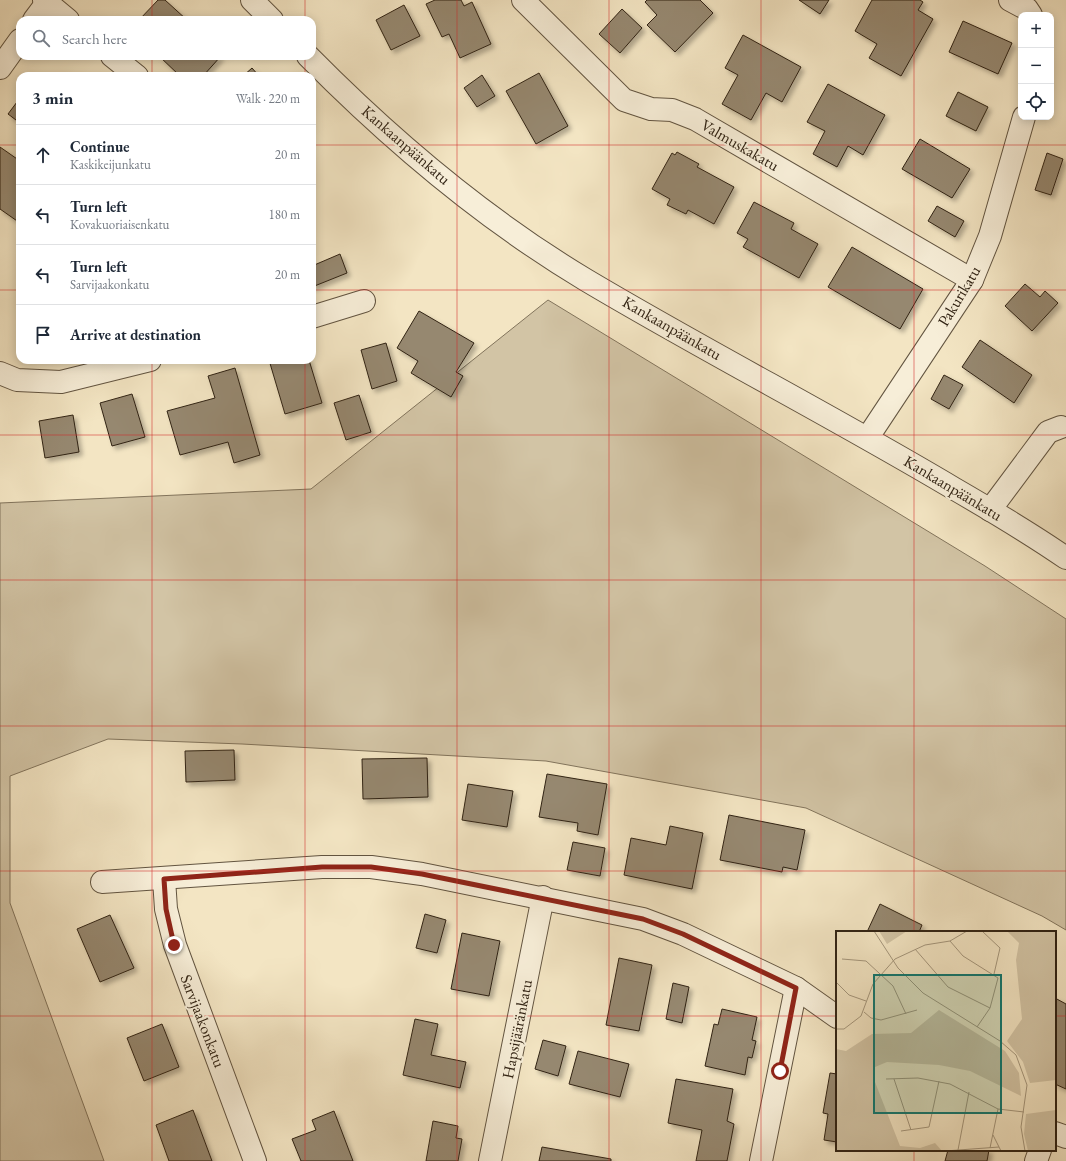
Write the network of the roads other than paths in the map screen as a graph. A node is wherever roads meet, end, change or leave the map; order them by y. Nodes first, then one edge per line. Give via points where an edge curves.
1 (252, 0) edge
2 (523, 0) edge
3 (1010, 0) edge
4 (46, 1) edge
5 (1029, 12) edge
6 (37, 16) edge
7 (63, 16) edge
8 (268, 16) edge
9 (16, 46) edge
10 (117, 60) edge
11 (312, 60) edge
12 (0, 68) edge
13 (132, 72) edge
14 (1023, 120) edge
15 (972, 280) junction
16 (364, 301) dead end
17 (316, 316) edge
18 (134, 364) edge
19 (0, 373) edge
20 (1061, 427) dead end
21 (868, 437) junction
22 (990, 510) junction
23 (1066, 558) edge
24 (164, 879) junction
25 (102, 882) dead end
26 (543, 897) junction
27 (796, 988) junction
28 (836, 1016) edge
29 (1056, 1133) edge
30 (1066, 1137) edge
31 (1040, 1151) edge
32 (255, 1161) edge
33 (490, 1161) edge
34 (761, 1161) edge
35 (1036, 1161) edge

1 - 8 street
2 - 15 street, Valmuskakatu via 624,100 651,109 672,110 695,120
3 - 5 street
4 - 6 street
4 - 7 street
9 - 12 street
10 - 13 street
11 - 21 street, Kankaanpäänkatu via 412,152 504,226 584,279
14 - 15 street, Pakurikatu via 990,236
15 - 21 street, Pakurikatu
16 - 17 street
18 - 19 street via 61,382 17,380
20 - 22 street via 1048,432
21 - 22 street, Kankaanpäänkatu
22 - 23 street, Kankaanpäänkatu
24 - 25 street
24 - 26 street via 322,867 371,867
24 - 32 street, Sarvijaakonkatu via 166,909 174,945
26 - 27 street via 643,919 683,934
26 - 33 street, Hapsijääränkatu
27 - 28 street
27 - 34 street
29 - 30 street
31 - 35 street

